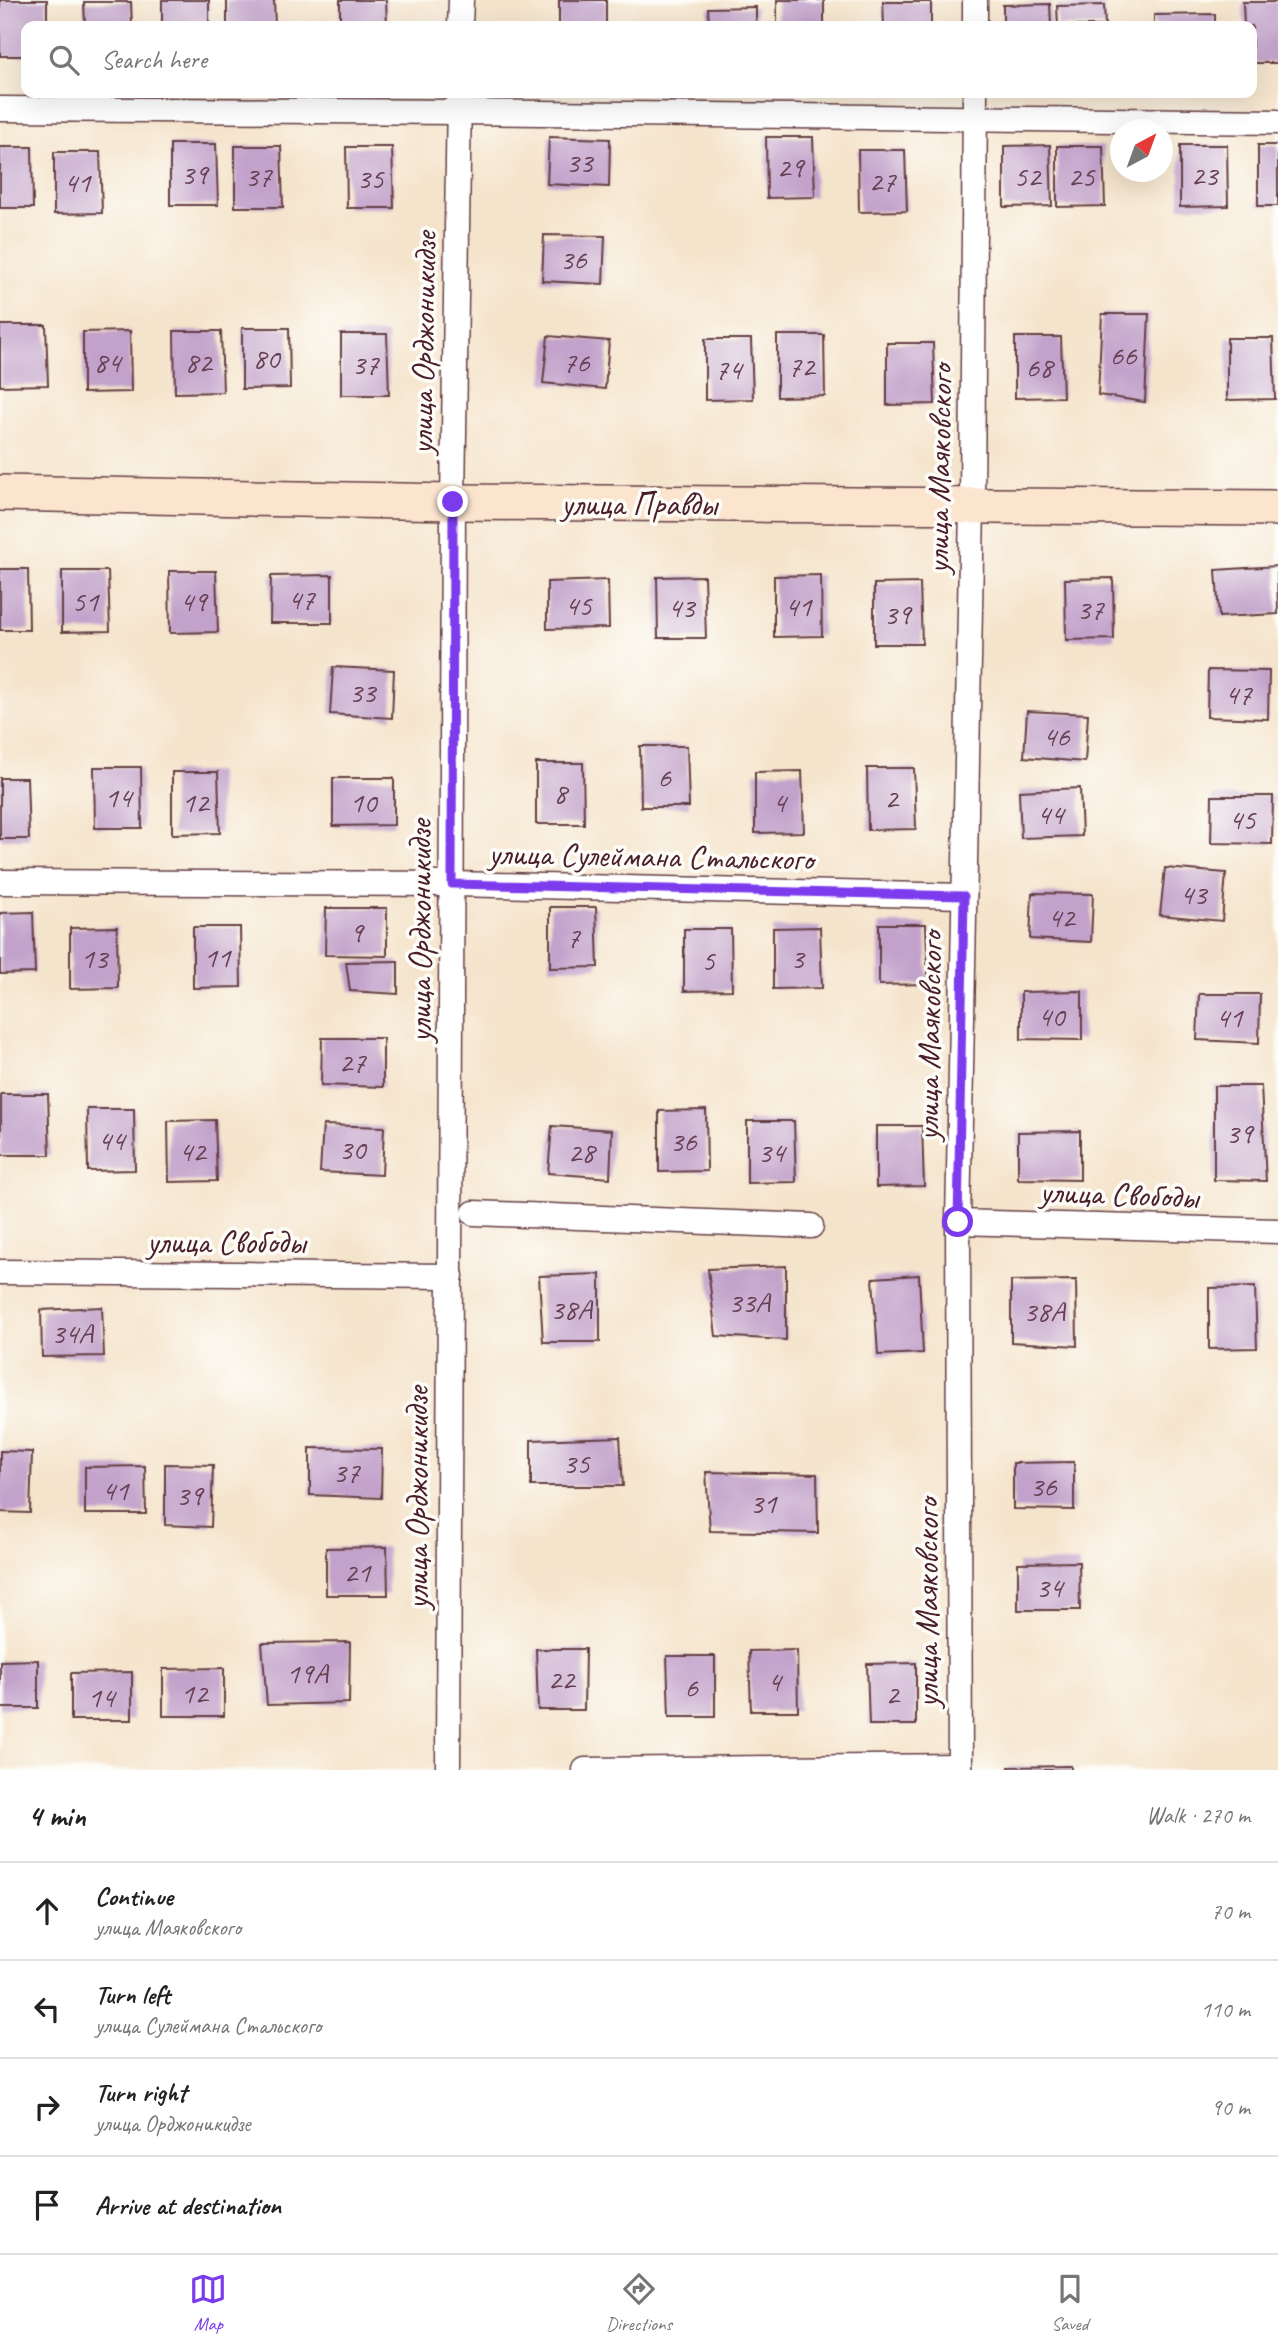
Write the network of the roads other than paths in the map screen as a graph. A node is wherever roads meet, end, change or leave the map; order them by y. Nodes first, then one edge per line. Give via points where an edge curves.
1 (461, 0) edge
2 (975, 0) edge
3 (460, 21) edge
4 (975, 21) edge
5 (459, 102) edge
6 (975, 105) edge
7 (0, 109) edge
8 (1278, 122) edge
9 (0, 494) edge
10 (453, 502) junction
11 (972, 506) junction
12 (1278, 508) edge
13 (0, 882) edge
14 (452, 884) junction
15 (964, 896) junction
16 (474, 1213) dead end
17 (958, 1222) junction
18 (811, 1226) dead end
19 (1278, 1231) edge
20 (0, 1272) edge
21 (450, 1276) junction
22 (960, 1768) edge
23 (448, 1770) edge
24 (585, 1770) edge

1 - 3 street
2 - 4 street
5 - 6 street
5 - 7 street
5 - 10 street, улица Орджоникидзе
6 - 8 street
6 - 11 street, улица Маяковского
9 - 10 street, улица Правды
10 - 11 street, улица Правды
10 - 14 street, улица Орджоникидзе
11 - 12 street, улица Правды
11 - 15 street, улица Маяковского
13 - 14 street, улица Сулеймана Стальского
14 - 15 street, улица Сулеймана Стальского
14 - 21 street, улица Орджоникидзе
15 - 17 street, улица Маяковского
16 - 18 street
17 - 19 street, улица Свободы
17 - 22 street, улица Маяковского
20 - 21 street, улица Свободы
21 - 23 street, улица Орджоникидзе
22 - 24 street

